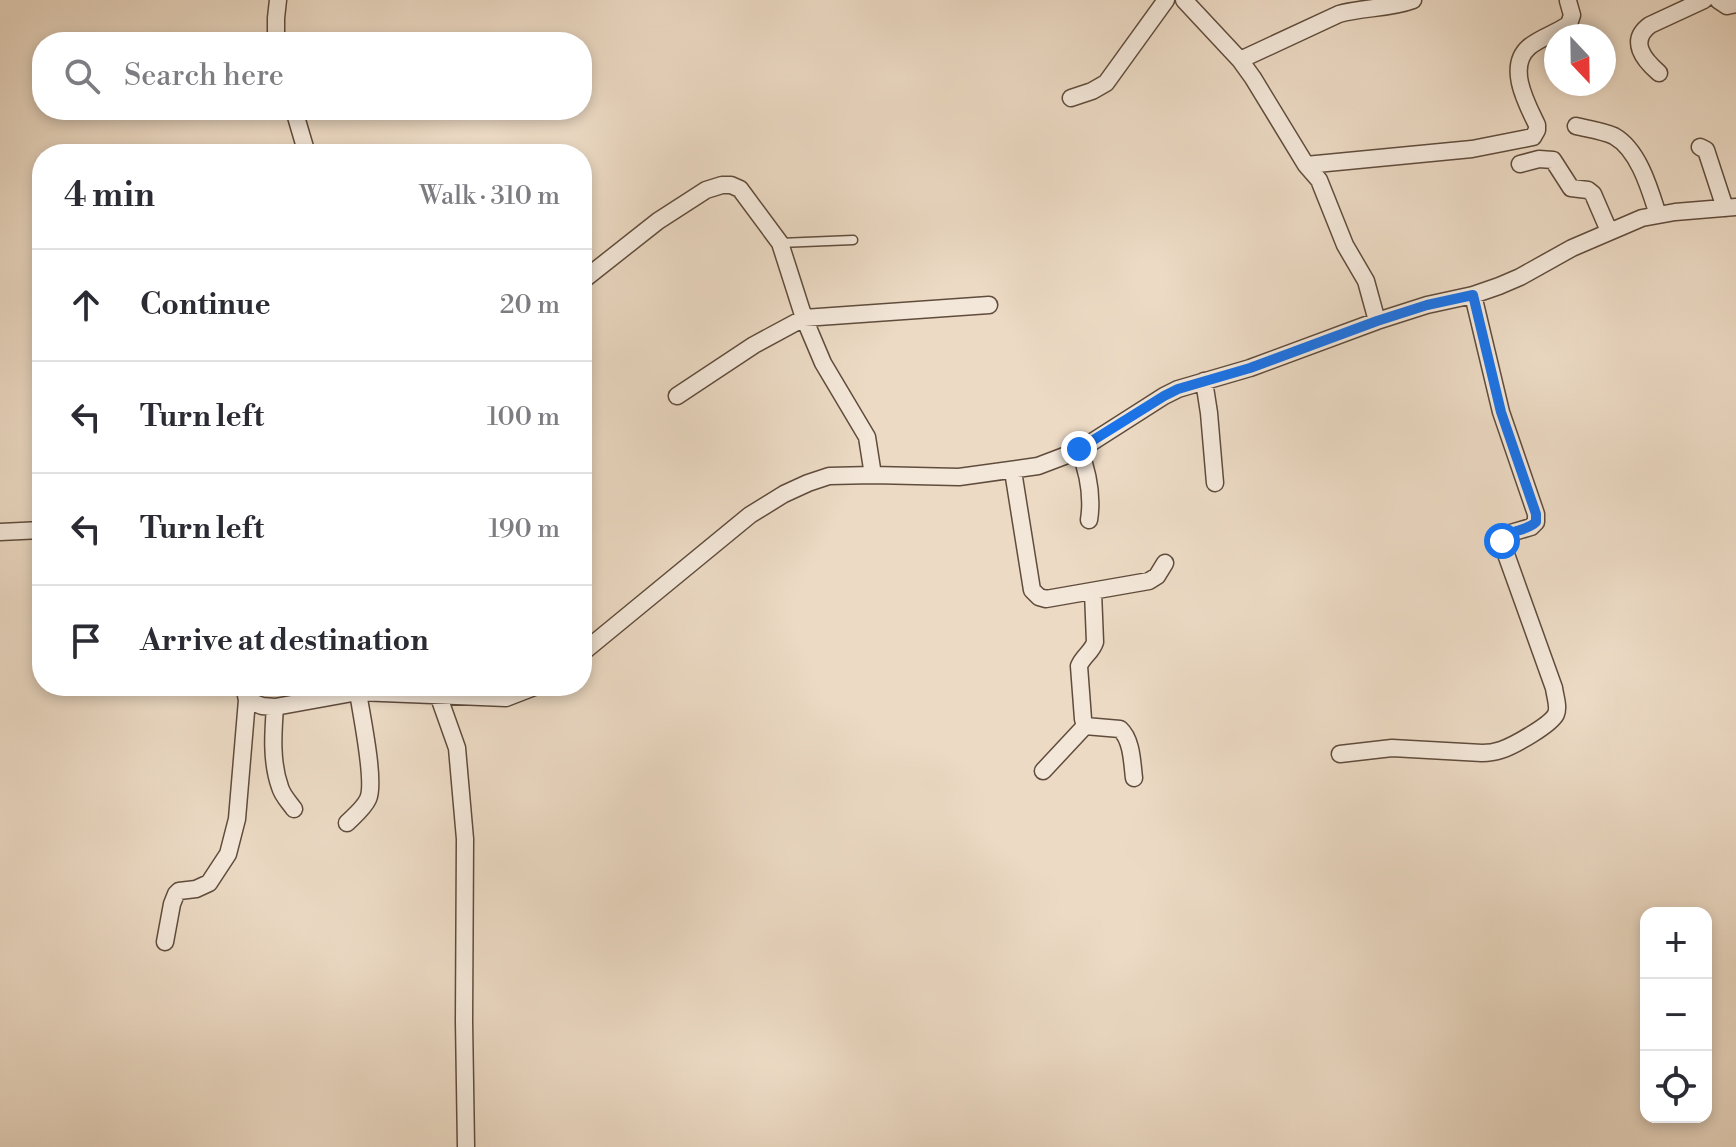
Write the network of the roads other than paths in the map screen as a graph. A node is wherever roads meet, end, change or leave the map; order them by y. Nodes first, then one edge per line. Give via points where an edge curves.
1 (278, 0) edge
2 (1166, 0) edge
3 (1184, 0) edge
4 (1413, 0) edge
5 (1704, 0) edge
6 (1718, 0) edge
7 (1568, 1) edge
8 (1736, 4) edge
9 (275, 32) edge
10 (1240, 60) junction
11 (1659, 73) dead end
12 (1071, 98) dead end
13 (297, 120) edge
14 (1576, 126) dead end
15 (304, 144) edge
16 (1700, 147) dead end
17 (1520, 164) dead end
18 (1306, 165) junction
19 (1730, 207) edge
20 (1658, 215) junction
21 (1609, 231) junction
22 (853, 240) dead end
23 (780, 243) junction
24 (592, 273) edge
25 (1473, 295) junction
26 (989, 305) dead end
27 (804, 318) junction
28 (1377, 321) junction
29 (1204, 381) junction
30 (677, 396) dead end
31 (1079, 449) junction
32 (1013, 471) junction
33 (873, 475) junction
34 (1215, 483) dead end
35 (1089, 520) dead end
36 (32, 530) edge
37 (0, 532) edge
38 (1165, 563) dead end
39 (1093, 592) junction
40 (592, 645) edge
41 (246, 696) edge
42 (250, 696) edge
43 (336, 696) edge
44 (359, 696) edge
45 (441, 696) edge
46 (480, 696) edge
47 (511, 696) edge
48 (275, 707) junction
49 (1085, 726) junction
50 (1340, 754) dead end
51 (1043, 771) dead end
52 (1134, 778) dead end
53 (294, 809) dead end
54 (347, 823) dead end
55 (165, 942) dead end
56 (466, 1147) edge

1 - 9 street
2 - 12 street via 1106,83
3 - 10 street
4 - 10 street via 1339,14
5 - 11 street via 1639,35 1646,62
6 - 8 street
7 - 18 street via 1569,24 1531,46 1519,64 1537,125 1533,137 1472,149
10 - 18 street
13 - 15 street
14 - 20 street via 1614,136 1623,144 1642,168
16 - 19 street via 1706,150
17 - 21 street via 1553,160 1571,188 1593,194
18 - 28 street via 1319,180 1361,270
19 - 20 street
20 - 21 street
21 - 25 street
22 - 23 lane
23 - 24 street via 740,189 722,185 674,210
23 - 27 street
25 - 28 street
25 - 50 street via 1501,412 1536,514 1531,527 1507,534 1502,543 1554,688 1556,713 1514,745 1493,752 1392,748
26 - 27 street
27 - 30 street
27 - 33 street via 829,376 867,437
28 - 29 street
29 - 31 street via 1164,396
29 - 34 street
31 - 32 street
31 - 35 street via 1091,495
32 - 33 street via 959,477
32 - 39 street via 1032,590 1046,599
33 - 40 street via 829,476 784,494 732,528
36 - 37 street
38 - 39 street via 1149,581
39 - 49 street via 1095,642 1079,666
41 - 55 street via 237,819 228,854 209,883 176,894
42 - 48 street via 262,706
43 - 48 street
44 - 54 street via 369,796
45 - 56 street via 457,748 465,839
46 - 47 street
48 - 53 street via 276,771
49 - 51 street
49 - 52 street via 1125,732

